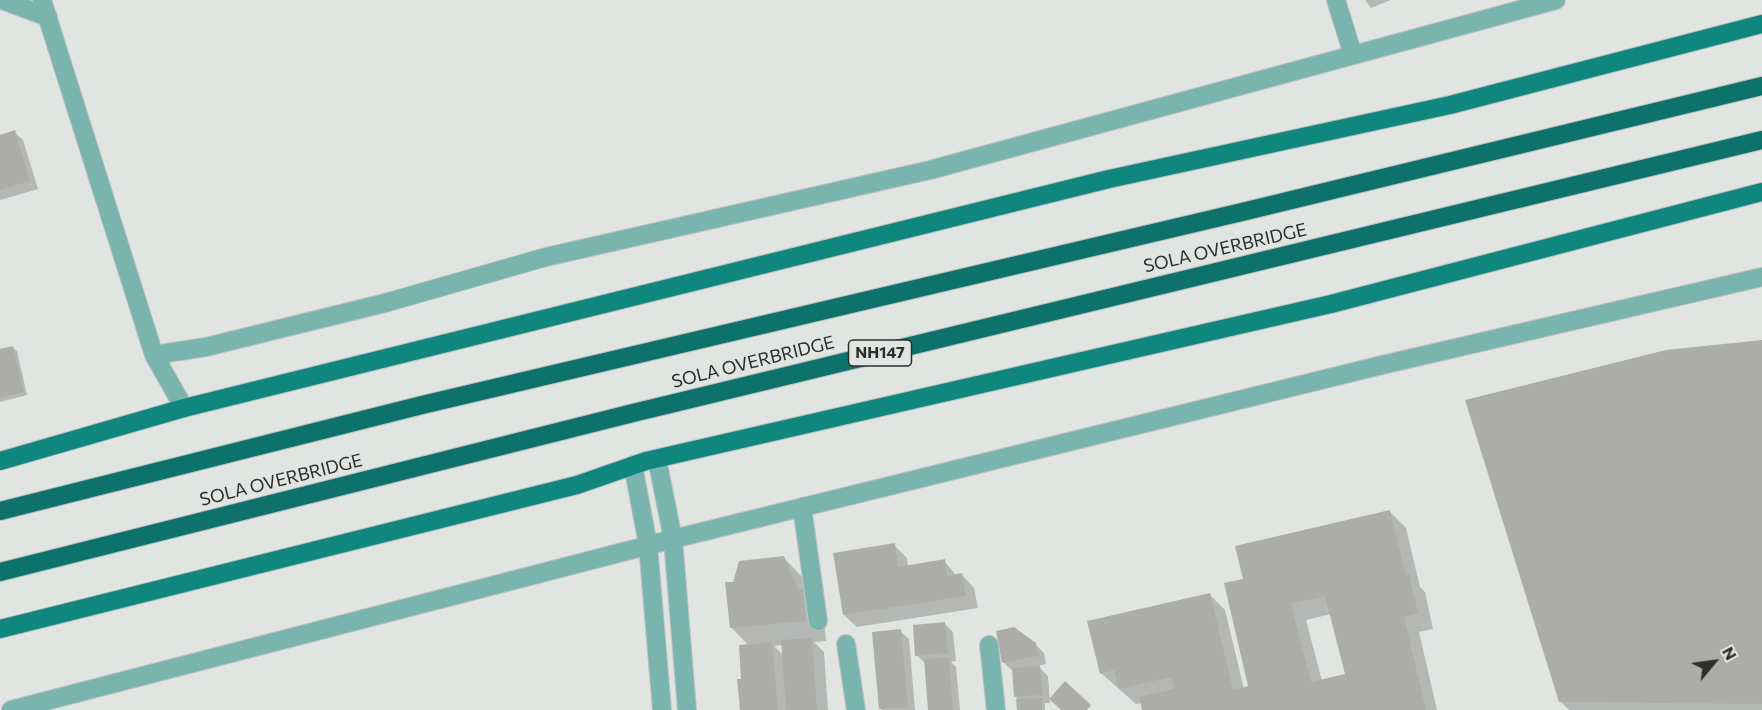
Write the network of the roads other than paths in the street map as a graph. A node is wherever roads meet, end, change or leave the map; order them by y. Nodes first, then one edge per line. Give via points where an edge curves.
1 (2, 0) edge
2 (1336, 0) edge
3 (1556, 0) edge
4 (45, 8) edge
5 (1762, 24) edge
6 (1353, 55) junction
7 (1762, 86) edge
8 (1762, 140) edge
9 (1762, 192) edge
10 (1762, 277) edge
11 (154, 355) junction
12 (184, 408) junction
13 (657, 459) junction
14 (0, 461) edge
15 (633, 465) junction
16 (802, 507) junction
17 (0, 511) edge
18 (673, 539) junction
19 (648, 545) junction
20 (0, 572) edge
21 (818, 621) dead end
22 (0, 630) edge
23 (846, 644) dead end
24 (989, 645) dead end
25 (10, 710) edge
26 (662, 710) edge
27 (687, 710) edge
28 (855, 710) edge
29 (996, 710) edge

1 - 4 street
2 - 6 street
3 - 6 street
4 - 11 street
5 - 12 main road via 1450,105 1109,179
6 - 11 street via 930,170 546,257 385,303 206,347
7 - 17 highway, SOLA OVERBRIDGE via 422,405
8 - 20 highway, SOLA OVERBRIDGE / NH147 via 691,399
9 - 13 main road via 1330,304
10 - 16 street
11 - 12 street
12 - 14 main road
13 - 15 main road
13 - 18 street
15 - 19 street
15 - 22 main road via 577,485
16 - 18 street
16 - 21 street
18 - 19 street
18 - 27 street
19 - 25 street
19 - 26 street
23 - 28 street
24 - 29 street

